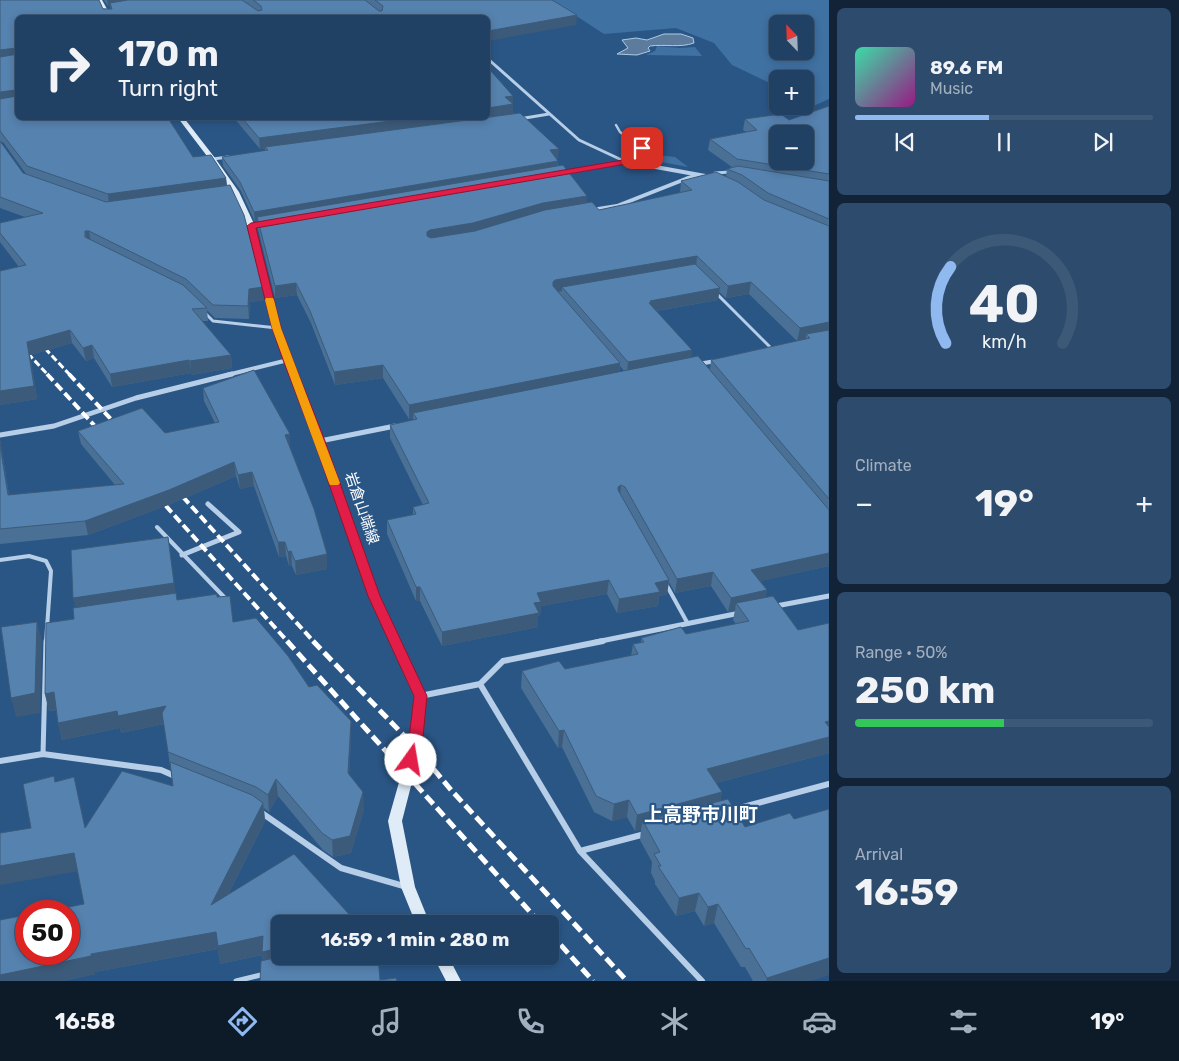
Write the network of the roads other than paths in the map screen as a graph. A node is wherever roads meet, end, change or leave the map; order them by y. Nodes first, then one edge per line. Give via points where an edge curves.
1 (99, 0) edge
2 (113, 8) edge
3 (104, 10) junction
4 (107, 15) edge
5 (490, 62) edge
6 (549, 114) junction
7 (183, 120) edge
8 (509, 120) edge
9 (616, 125) dead end
10 (233, 156) edge
11 (213, 159) junction
12 (626, 162) junction
13 (558, 173) edge
14 (736, 173) edge
15 (705, 175) junction
16 (714, 179) edge
17 (589, 210) edge
18 (709, 286) edge
19 (199, 308) edge
20 (277, 328) junction
21 (782, 347) edge
22 (773, 349) junction
23 (764, 351) edge
24 (726, 359) edge
25 (288, 360) junction
26 (698, 364) junction
27 (688, 366) edge
28 (704, 372) edge
29 (406, 424) edge
30 (0, 435) edge
31 (320, 441) junction
32 (208, 504) dead end
33 (157, 528) dead end
34 (182, 555) junction
35 (0, 560) edge
36 (664, 580) edge
37 (829, 596) edge
38 (215, 599) edge
39 (773, 607) edge
40 (745, 612) edge
41 (688, 624) junction
42 (55, 625) edge
43 (46, 626) junction
44 (480, 684) junction
45 (420, 696) junction
46 (43, 754) junction
47 (0, 761) edge
48 (187, 781) edge
49 (829, 784) edge
50 (256, 809) edge
51 (724, 813) edge
52 (657, 831) edge
53 (580, 851) junction
54 (408, 887) junction
55 (419, 915) edge
56 (445, 965) edge
57 (275, 972) edge
58 (236, 981) edge
59 (454, 981) edge
60 (702, 981) edge

1 - 3 main road
2 - 3 street
3 - 4 main road
5 - 6 street
6 - 8 street
6 - 12 street via 579,140
7 - 11 main road, 岩倉山端線
9 - 12 lane via 620,132 642,148
10 - 11 street
11 - 20 main road, 岩倉山端線 via 230,192 256,225
12 - 13 street
12 - 15 street
14 - 15 lane
15 - 16 street
15 - 17 street via 688,178 617,206
18 - 22 lane
19 - 20 lane via 213,321
20 - 25 main road, 岩倉山端線
21 - 22 street
22 - 23 street
24 - 26 street
25 - 30 street via 136,398 54,426
25 - 31 main road, 岩倉山端線
26 - 27 street
26 - 28 lane
29 - 31 street
31 - 45 main road, 岩倉山端線 via 374,596
32 - 34 street via 239,532
33 - 34 lane
34 - 38 lane via 225,598
35 - 43 lane via 29,556 46,561 51,571
36 - 41 lane
37 - 39 street
40 - 41 street
41 - 44 street via 503,661
42 - 43 lane
43 - 46 lane
44 - 45 street
44 - 53 street
45 - 54 main road via 415,747 395,821
46 - 47 street
46 - 48 street via 161,770
49 - 51 street
50 - 54 street via 341,868
52 - 53 street
53 - 60 street
54 - 55 main road
56 - 59 main road
57 - 58 lane

